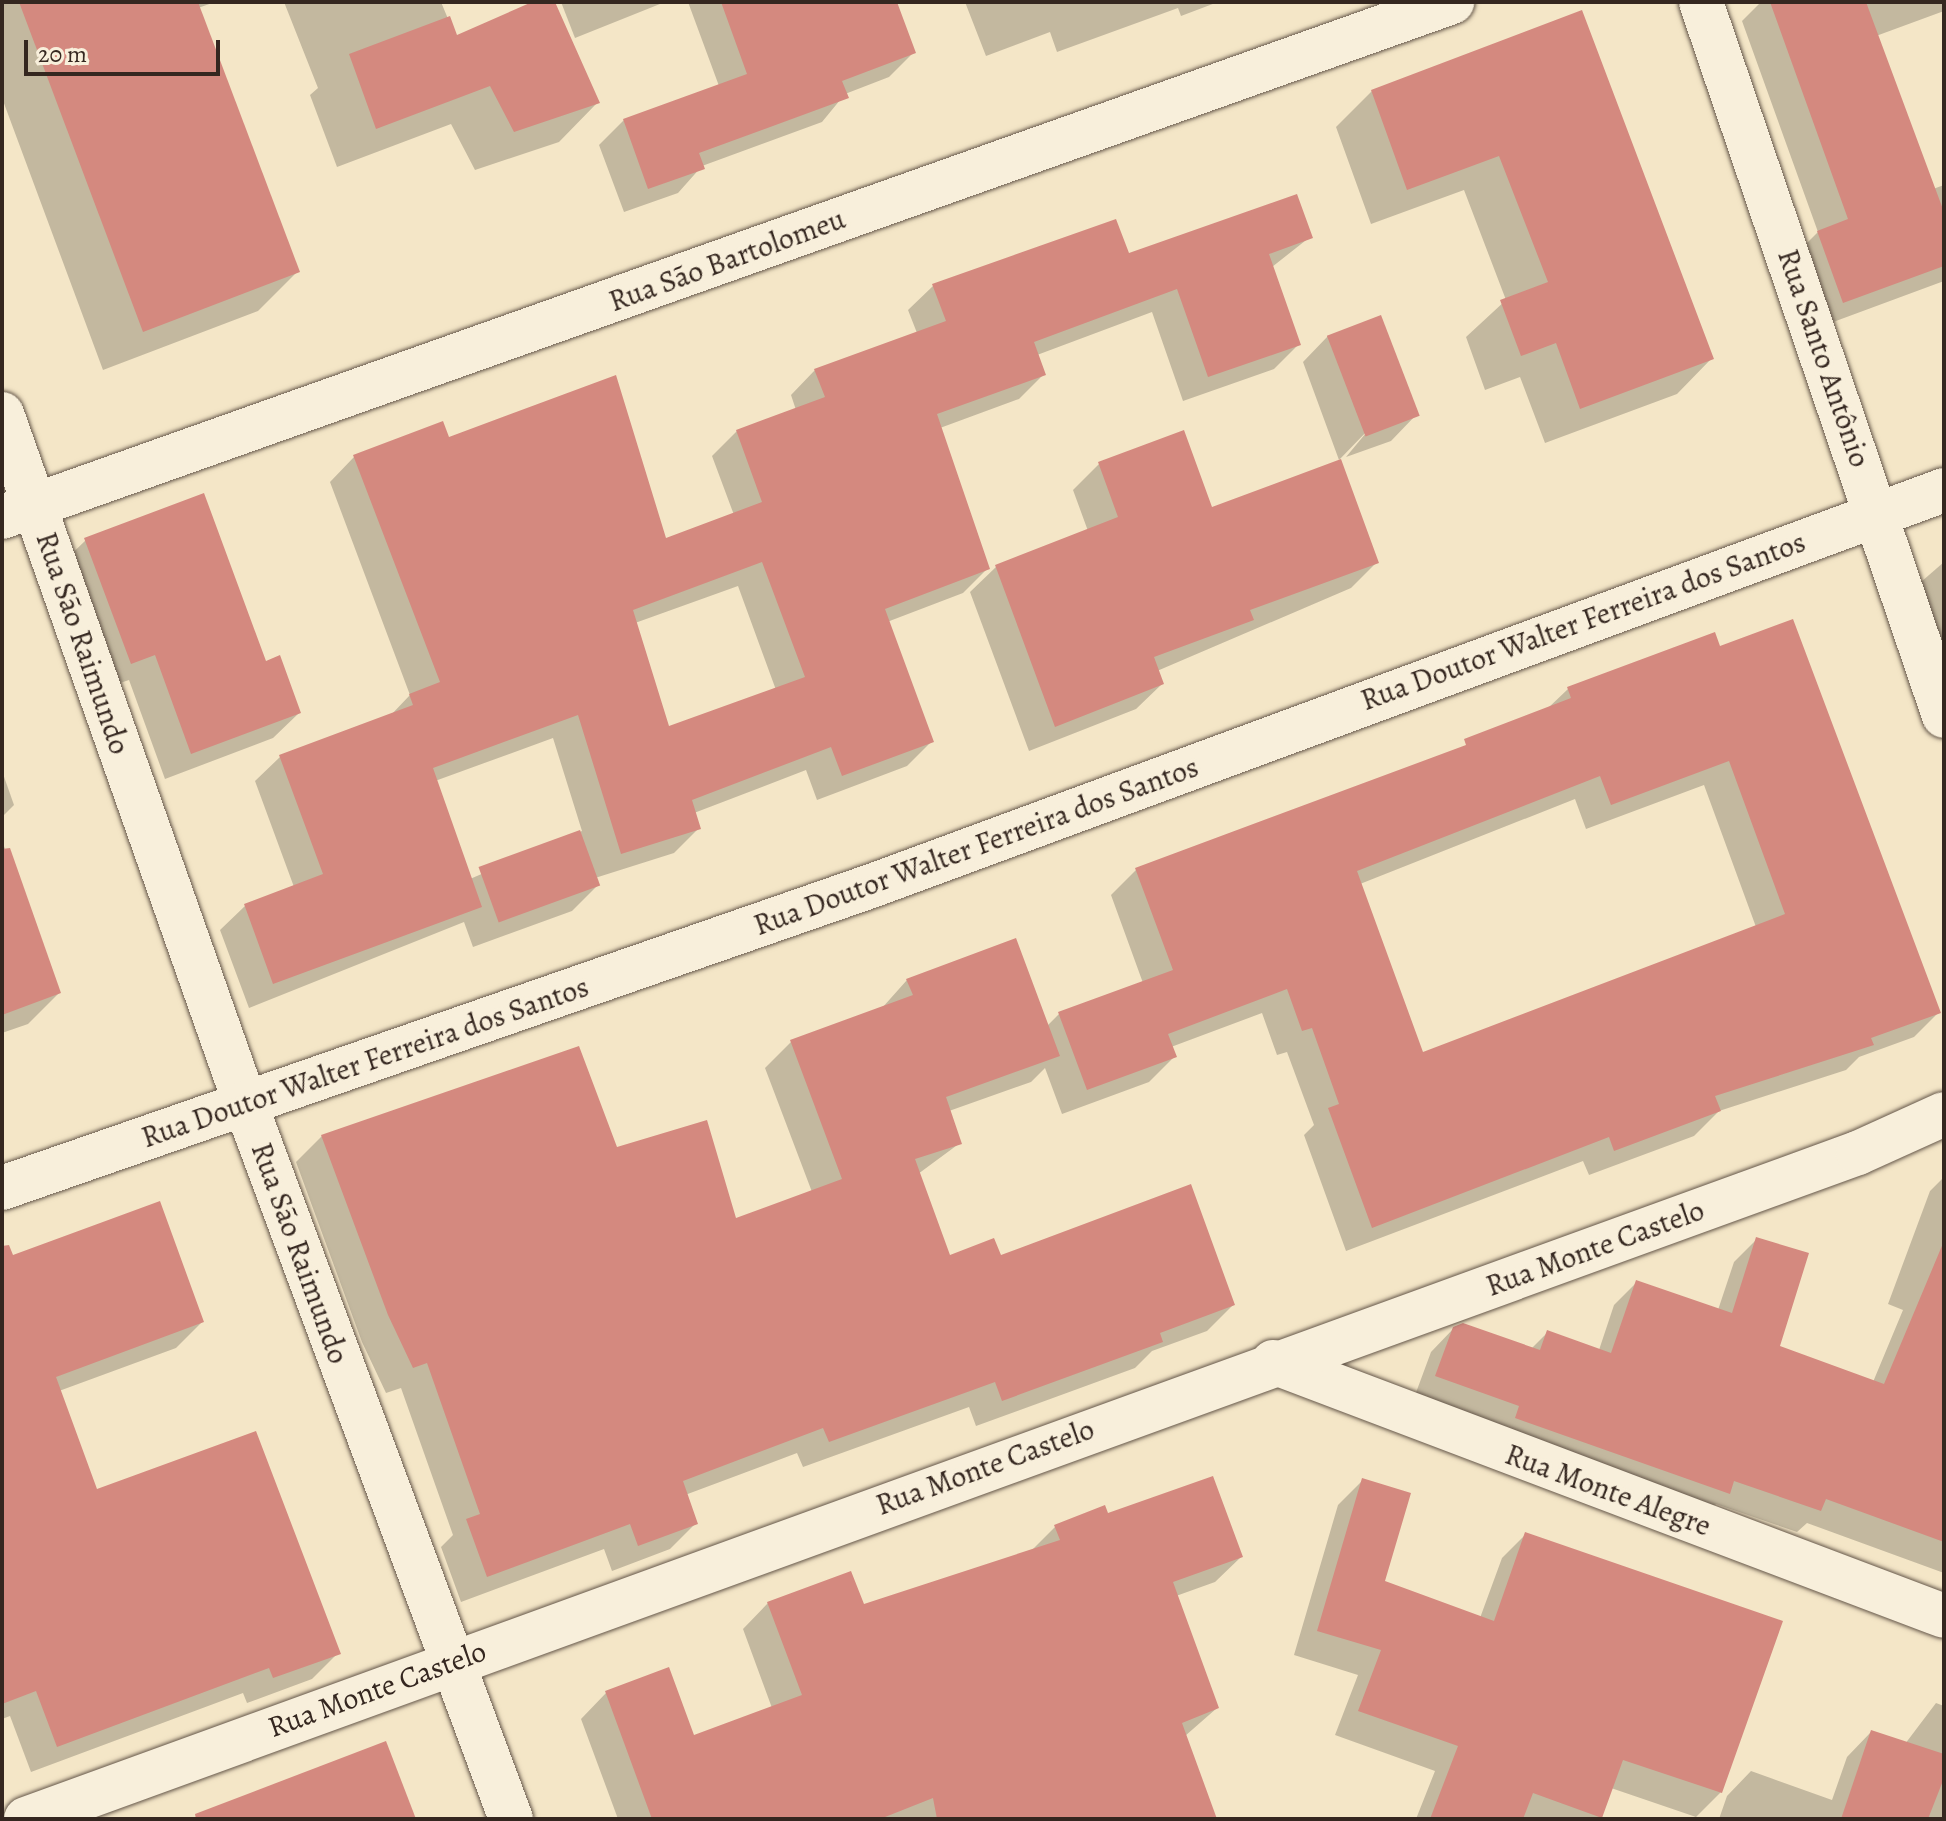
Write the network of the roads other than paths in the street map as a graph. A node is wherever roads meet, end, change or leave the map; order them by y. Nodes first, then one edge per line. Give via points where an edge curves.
1 (1452, 2) edge
2 (1701, 2) edge
3 (2, 414) edge
4 (1944, 490) edge
5 (18, 511) edge
6 (1878, 512) junction
7 (1944, 716) edge
8 (245, 1103) junction
9 (1944, 1114) edge
10 (2, 1188) edge
11 (1273, 1362) junction
12 (1944, 1616) edge
13 (450, 1662) junction
14 (26, 1819) edge
15 (511, 1819) edge

1 - 5 street, Rua São Bartolomeu
2 - 6 street, Rua Santo Antônio
3 - 5 street, Rua São Raimundo
4 - 6 street, Rua Doutor Walter Ferreira dos Santos
5 - 8 street, Rua São Raimundo
6 - 7 street, Rua Santo Antônio
6 - 8 street, Rua Doutor Walter Ferreira dos Santos via 889,880
8 - 10 street, Rua Doutor Walter Ferreira dos Santos
8 - 13 street, Rua São Raimundo
9 - 11 street, Rua Monte Castelo via 1858,1153
11 - 12 street, Rua Monte Alegre
11 - 13 street, Rua Monte Castelo
13 - 14 street, Rua Monte Castelo
13 - 15 street, Rua São Raimundo

